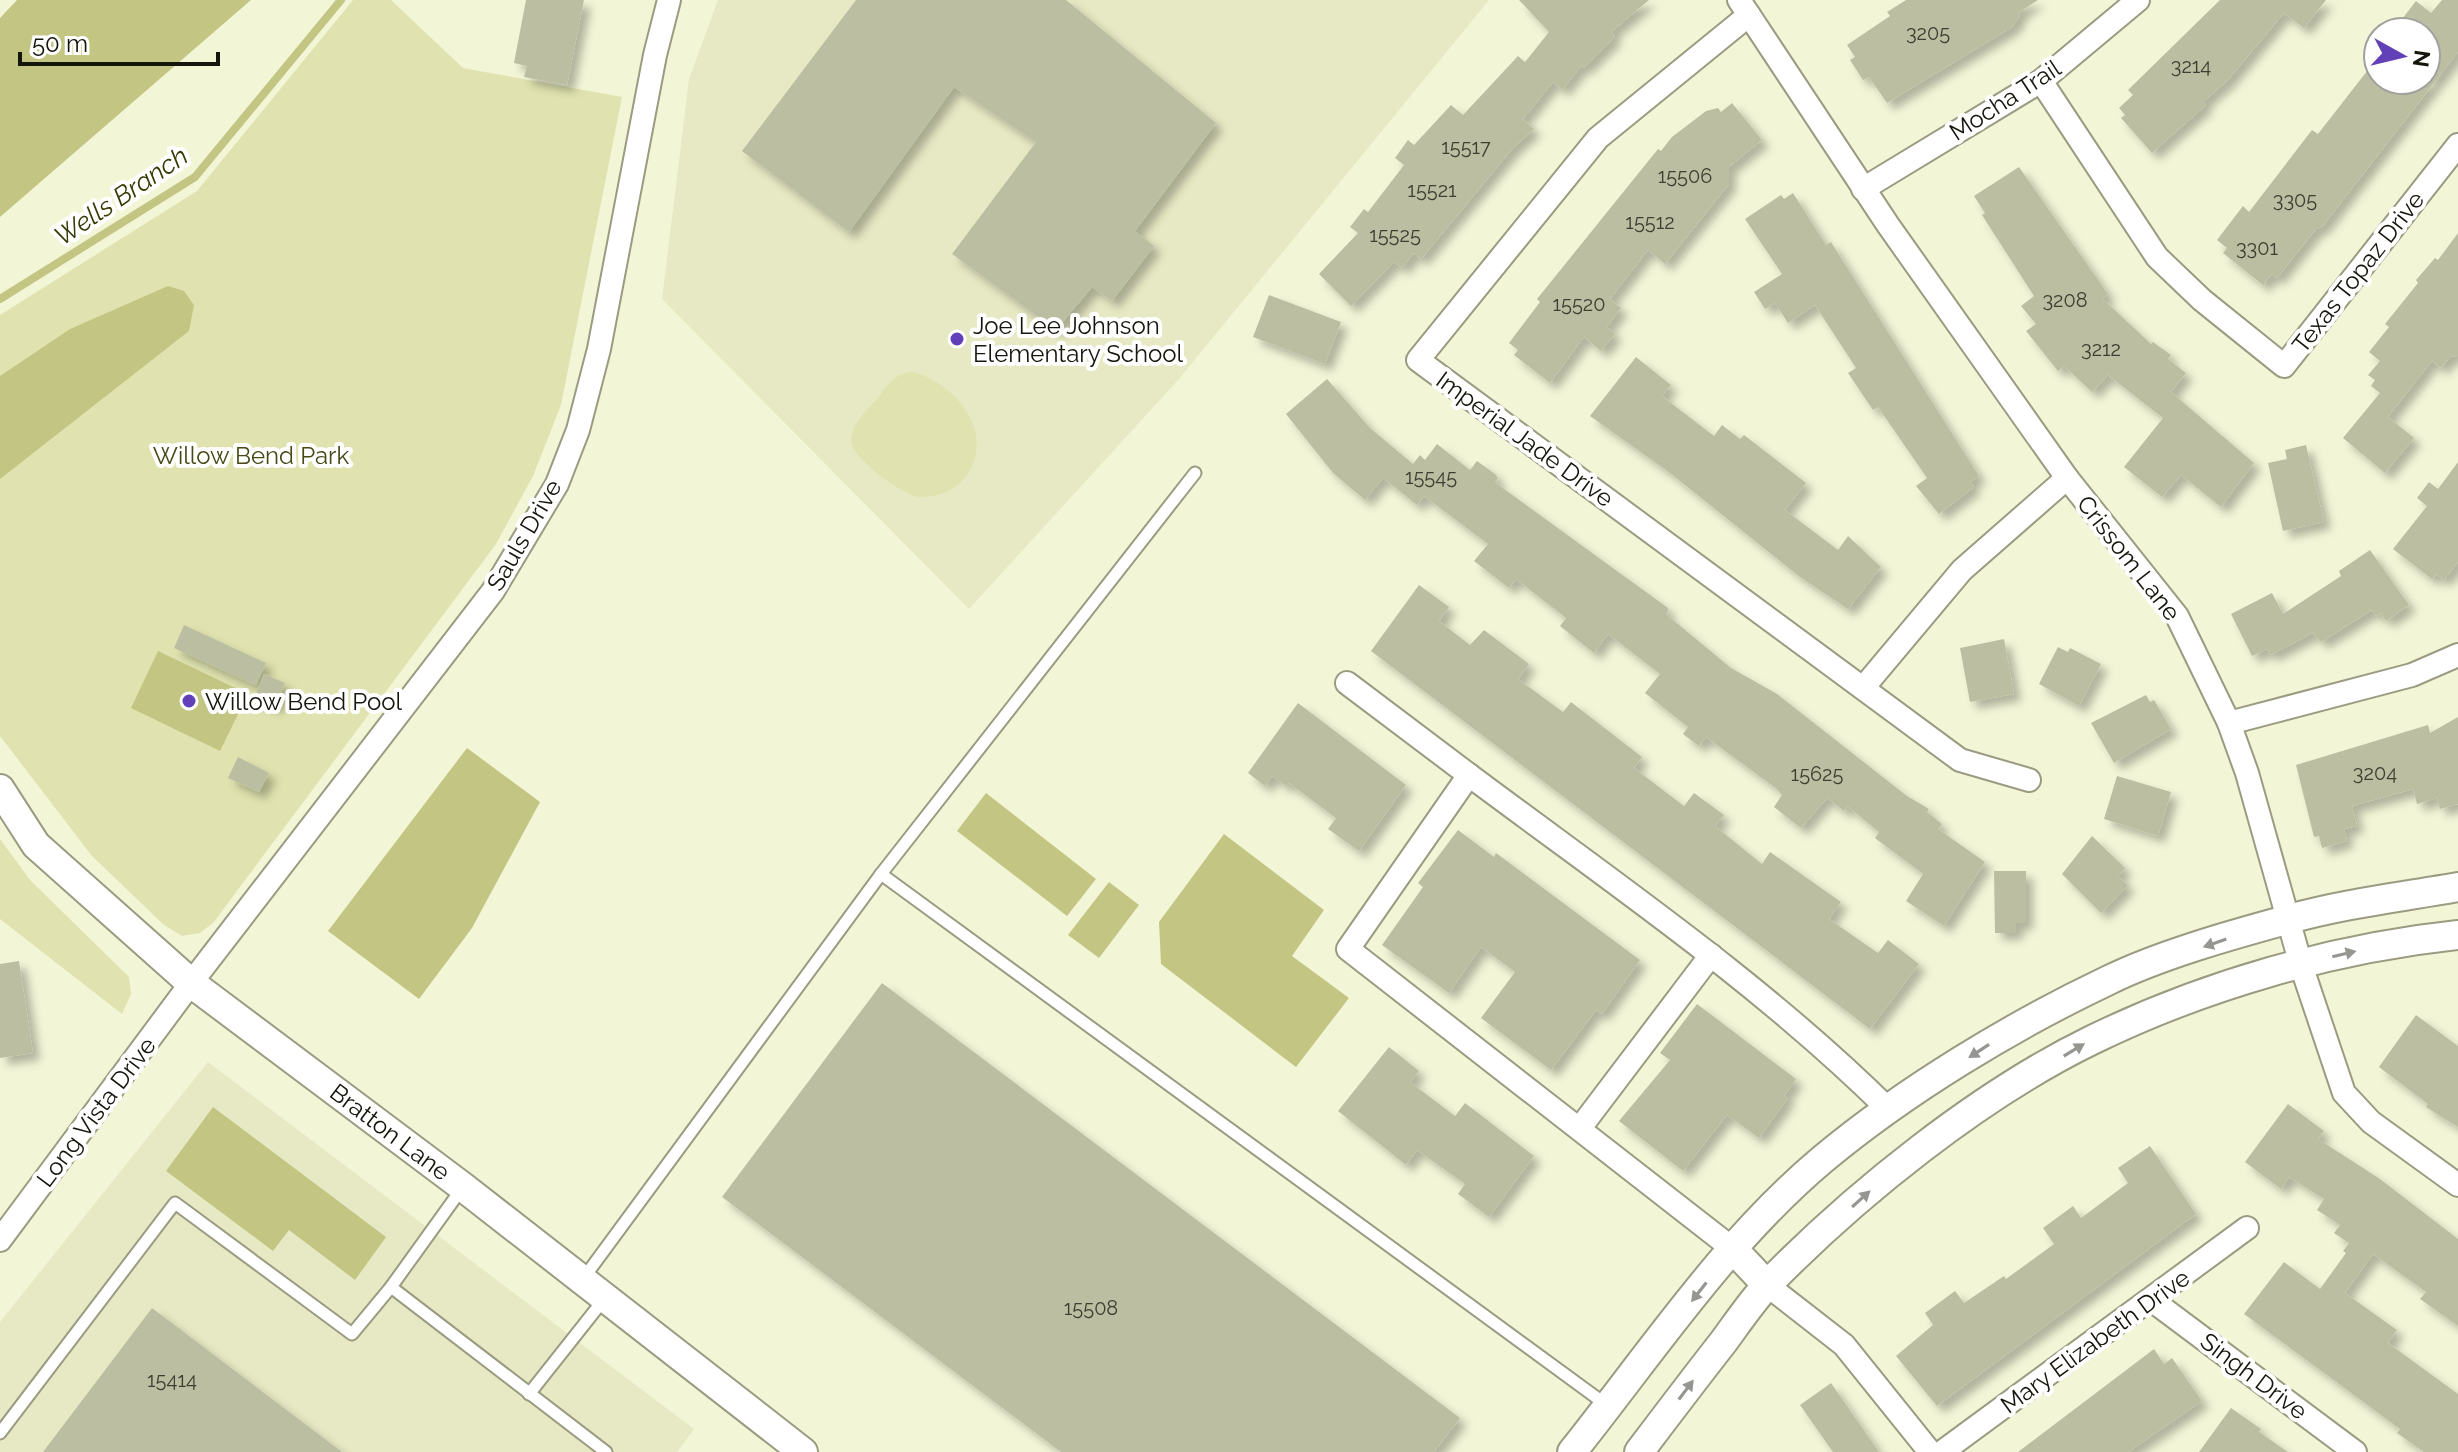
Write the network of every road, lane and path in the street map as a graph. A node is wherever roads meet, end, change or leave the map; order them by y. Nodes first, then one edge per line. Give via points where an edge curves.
1 (669, 0) edge
2 (2138, 0) edge
3 (1744, 8) edge
4 (2041, 81) junction
5 (2458, 145) edge
6 (1863, 189) junction
7 (1195, 473) dead end
8 (2067, 478) junction
9 (2458, 655) edge
10 (1347, 683) dead end
11 (1863, 688) junction
12 (2229, 723) junction
13 (1469, 775) junction
14 (2029, 780) dead end
15 (0, 789) edge
16 (881, 874) junction
17 (2458, 887) edge
18 (2289, 919) junction
19 (2458, 935) edge
20 (1711, 955) junction
21 (2301, 965) junction
22 (191, 983) junction
23 (1889, 1110) junction
24 (1580, 1128) junction
25 (2458, 1185) edge
26 (463, 1187) junction
27 (2247, 1228) dead end
28 (0, 1240) edge
29 (1733, 1249) junction
30 (582, 1279) junction
31 (1767, 1285) junction
32 (391, 1287) junction
33 (605, 1297) junction
34 (2153, 1301) junction
35 (529, 1394) junction
36 (1608, 1407) junction
37 (0, 1433) edge
38 (606, 1452) edge
39 (803, 1452) edge
40 (1572, 1452) edge
41 (1639, 1452) edge
42 (1930, 1452) edge
43 (1942, 1452) edge
44 (2355, 1452) edge

1 - 22 street, Sauls Drive via 599,349 578,430 557,484 493,591
2 - 4 street, Mocha Trail
3 - 6 street, Crissom Lane
3 - 11 street, Imperial Jade Drive via 1598,138 1418,360
4 - 5 street, Texas Topaz Drive via 2157,257 2284,366
4 - 6 street, Mocha Trail
6 - 8 street, Crissom Lane
7 - 16 lane
8 - 11 street via 1962,570
8 - 12 street, Crissom Lane via 2177,616
9 - 12 street via 2412,675
10 - 13 street
11 - 14 street, Imperial Jade Drive via 1960,760
12 - 18 street, Crissom Lane
13 - 20 street
13 - 24 street via 1348,949
15 - 22 street, Bratton Lane via 36,845
16 - 30 lane
16 - 36 lane
17 - 18 street
18 - 21 street, Crissom Lane
18 -> 23 street via 2111,979 1997,1040
21 -> 19 street via 2396,942
20 - 23 street via 1832,1055
20 - 24 street
21 - 25 street, Crissom Lane via 2344,1093 2371,1122
31 -> 21 street via 1884,1178 2008,1089 2135,1020
22 - 26 street, Bratton Lane
22 - 28 street, Long Vista Drive
23 - 29 street via 1822,1160
24 - 29 street
26 - 30 street, Bratton Lane
26 - 32 lane
27 - 34 street, Mary Elizabeth Drive
29 - 31 street
29 -> 36 street
30 - 33 street, Bratton Lane
41 -> 31 street
31 - 42 street via 1844,1345
32 - 35 lane
32 - 37 lane via 352,1334 175,1203
33 - 35 lane
33 - 39 street, Bratton Lane
34 - 43 street, Mary Elizabeth Drive
34 - 44 street, Singh Drive
35 - 38 lane
36 - 40 street

